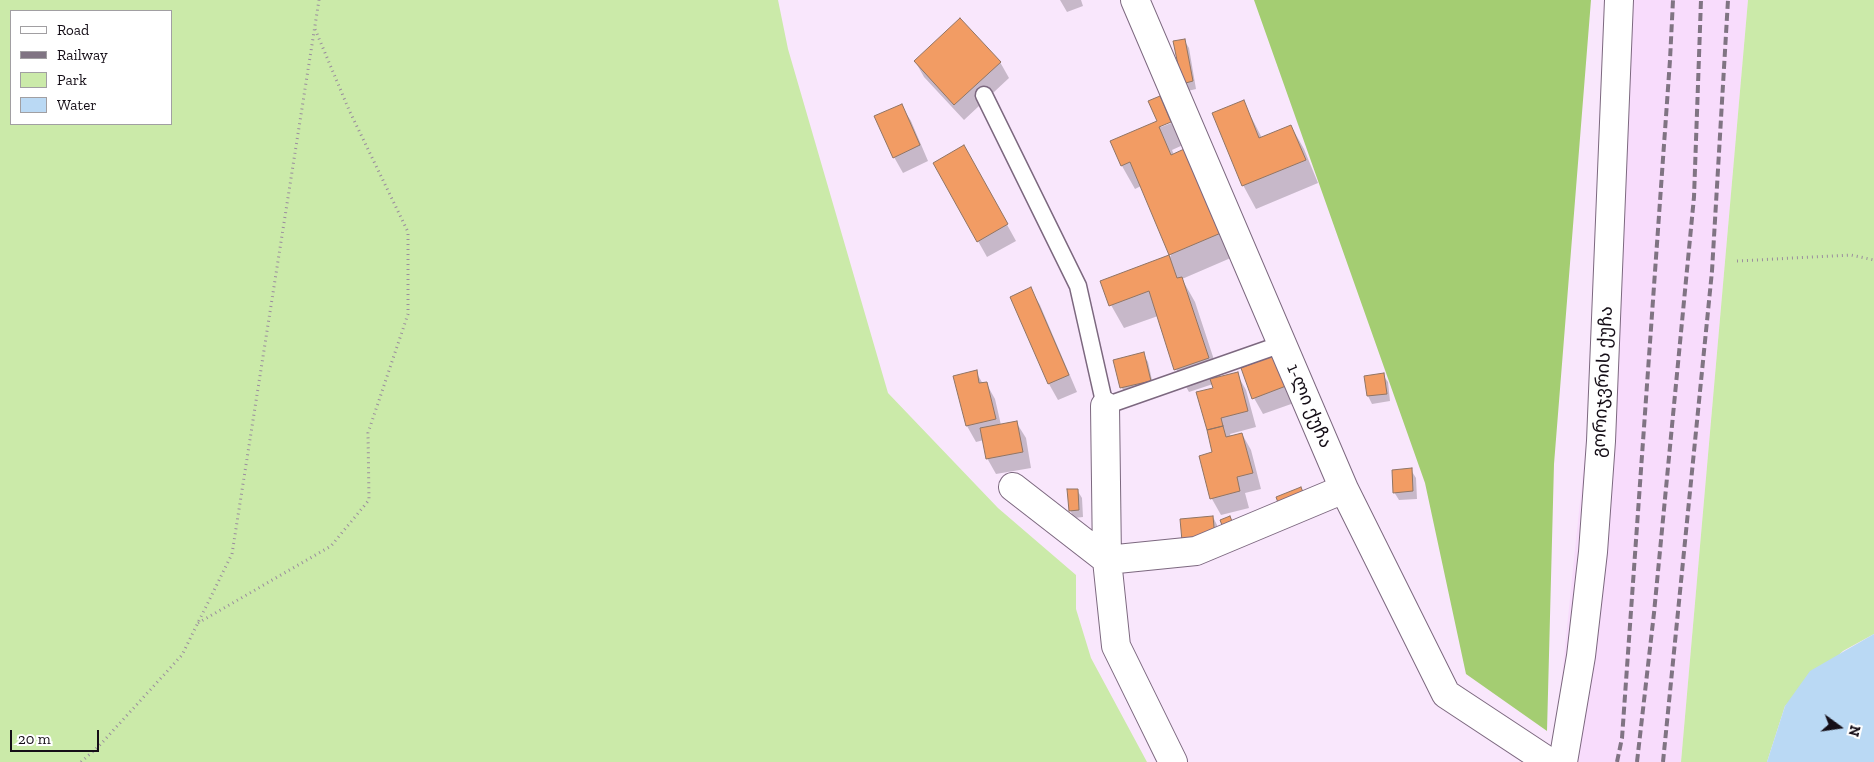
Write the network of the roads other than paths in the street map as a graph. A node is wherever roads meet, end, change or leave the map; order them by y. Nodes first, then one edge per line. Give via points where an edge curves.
1 (1135, 0) edge
2 (1619, 0) edge
3 (984, 95) dead end
4 (1282, 344) junction
5 (1105, 406) junction
6 (1013, 487) dead end
7 (1344, 489) junction
8 (1107, 560) junction
9 (1173, 762) edge
10 (1548, 762) edge
11 (1563, 762) edge

1 - 4 street, 1-ლი ქუჩა
2 - 11 street, გორიჯვრის ქუჩა via 1593,552 1582,647
3 - 5 lane via 1078,286
4 - 5 lane
4 - 7 street, 1-ლი ქუჩა
5 - 8 street
6 - 8 street
7 - 8 street via 1196,551
7 - 10 street, 1-ლი ქუჩა via 1446,694
8 - 9 street via 1116,646

